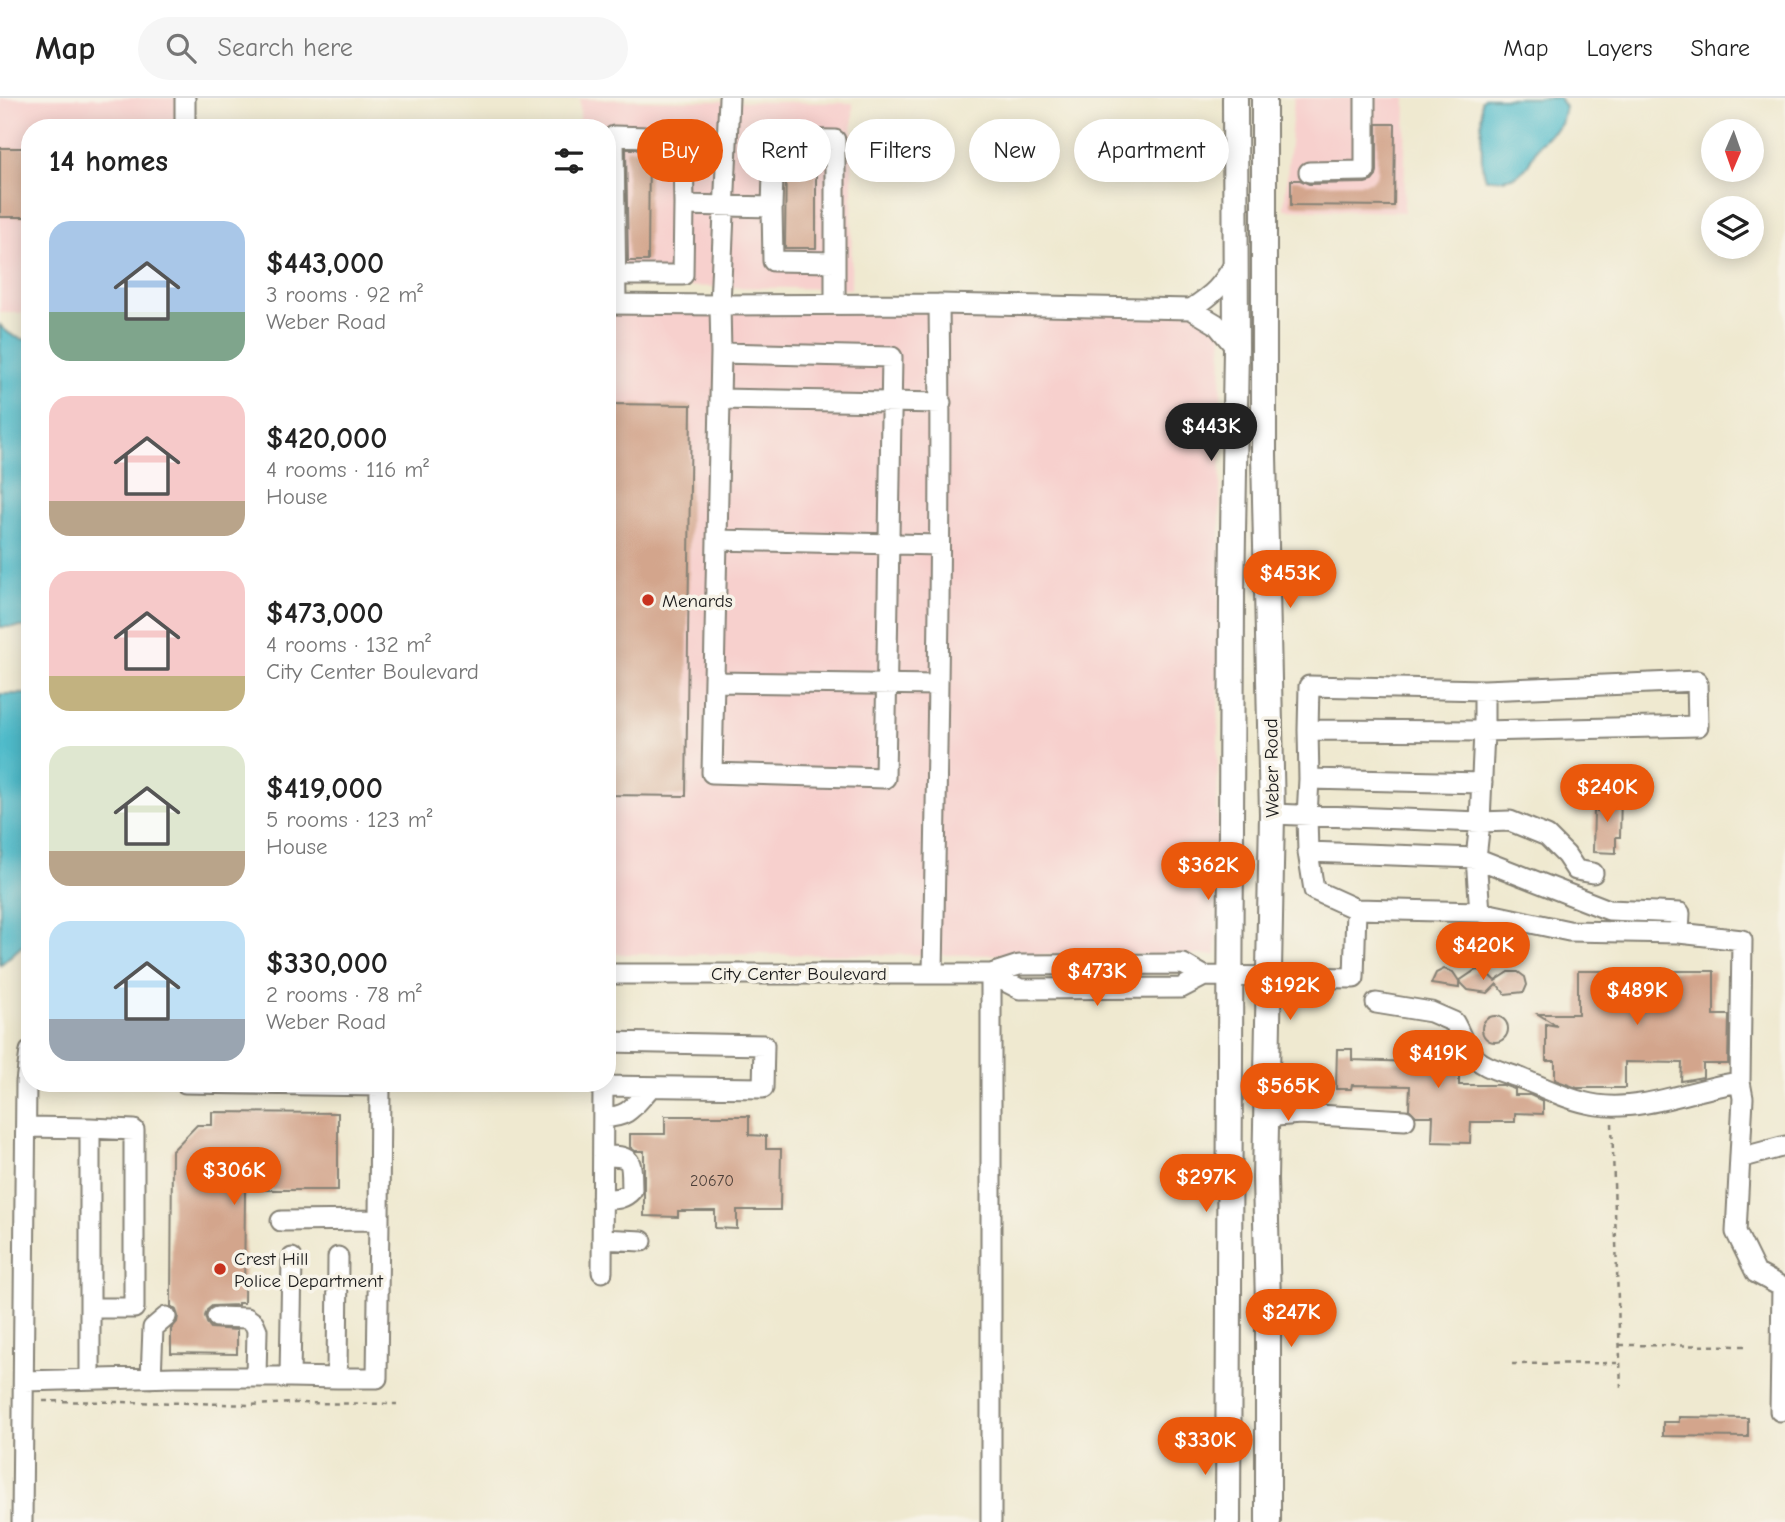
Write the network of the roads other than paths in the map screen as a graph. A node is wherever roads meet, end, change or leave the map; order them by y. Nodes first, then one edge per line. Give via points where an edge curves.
1 (186, 98) edge
2 (729, 98) edge
3 (1235, 98) edge
4 (1264, 98) edge
5 (1365, 98) edge
6 (185, 119) edge
7 (616, 136) edge
8 (1309, 172) dead end
9 (684, 205) junction
10 (724, 205) junction
11 (772, 207) junction
12 (835, 262) junction
13 (1235, 263) junction
14 (616, 275) edge
15 (616, 304) edge
16 (835, 304) junction
17 (939, 304) junction
18 (720, 305) junction
19 (1191, 309) junction
20 (1236, 348) junction
21 (721, 352) junction
22 (720, 399) junction
23 (891, 402) junction
24 (941, 403) junction
25 (717, 540) junction
26 (889, 544) junction
27 (939, 545) junction
28 (714, 682) junction
29 (886, 685) junction
30 (939, 685) junction
31 (1484, 690) junction
32 (1308, 730) junction
33 (1484, 731) junction
34 (1309, 779) junction
35 (1482, 783) junction
36 (1272, 814) junction
37 (1307, 816) junction
38 (1480, 822) junction
39 (1308, 852) junction
40 (1476, 858) junction
41 (1593, 873) dead end
42 (1356, 909) junction
43 (1479, 912) junction
44 (1679, 933) junction
45 (933, 973) junction
46 (616, 974) edge
47 (991, 974) junction
48 (1269, 975) junction
49 (1230, 976) junction
50 (1376, 1003) dead end
51 (616, 1042) edge
52 (1740, 1082) junction
53 (616, 1086) edge
54 (651, 1087) junction
55 (26, 1092) edge
56 (380, 1092) edge
57 (603, 1092) edge
58 (603, 1117) junction
59 (1265, 1117) junction
60 (1405, 1120) dead end
61 (26, 1127) junction
62 (90, 1128) junction
63 (1785, 1146) edge
64 (603, 1156) junction
65 (1740, 1158) junction
66 (602, 1199) junction
67 (379, 1220) junction
68 (281, 1221) dead end
69 (602, 1239) junction
70 (642, 1241) dead end
71 (338, 1257) dead end
72 (292, 1258) dead end
73 (602, 1272) dead end
74 (1783, 1287) edge
75 (90, 1308) junction
76 (166, 1317) dead end
77 (217, 1317) dead end
78 (256, 1377) junction
79 (290, 1377) junction
80 (151, 1378) junction
81 (337, 1378) junction
82 (90, 1379) junction
83 (24, 1381) junction
84 (1780, 1411) dead end
85 (22, 1522) edge
86 (991, 1522) edge
87 (1228, 1522) edge
88 (1268, 1522) edge

1 - 6 street
2 - 10 street
3 - 13 main road, Weber Road
4 - 36 main road, Weber Road via 1264,455
5 - 8 street via 1365,171
7 - 9 street via 683,138
9 - 10 street
9 - 14 street via 683,275
10 - 11 street
10 - 18 street
11 - 12 street via 773,261
11 - 12 street via 774,139 835,140
12 - 16 street
13 - 19 street via 1214,294
13 - 20 main road, Weber Road
15 - 18 street
16 - 17 street
16 - 18 street
17 - 19 street
17 - 24 street
18 - 21 street
19 - 20 street via 1216,324
20 - 49 main road, Weber Road
21 - 22 street
21 - 23 street via 892,357
22 - 23 street
22 - 25 street
23 - 24 street
23 - 26 street
24 - 27 street
25 - 26 street
25 - 28 street
26 - 27 street
26 - 29 street
27 - 30 street
28 - 29 street
28 - 29 street via 712,773 885,778
29 - 30 street
30 - 45 street
31 - 32 street via 1310,686
31 - 33 street
31 - 33 street via 1698,681 1698,726
32 - 33 street
32 - 34 street
33 - 35 street
34 - 35 street
34 - 37 street
35 - 38 street
36 - 37 street
36 - 48 main road, Weber Road
37 - 38 street
37 - 39 street
38 - 40 street
38 - 41 street via 1510,821 1537,831 1557,845 1576,870
39 - 40 street
39 - 42 street via 1314,890
40 - 43 street
40 - 44 street via 1609,910 1680,913
42 - 43 street
42 - 48 street via 1354,978
43 - 44 street via 1569,930
44 - 52 street via 1742,940
45 - 46 street, City Center Boulevard
45 - 47 street, City Center Boulevard
47 - 49 street, City Center Boulevard via 1020,989 1181,988 1204,976
47 - 86 street
48 - 49 street
48 - 59 main road, Weber Road
49 - 87 main road, Weber Road
50 - 52 street via 1431,1012 1454,1022 1468,1051 1489,1068 1569,1099 1632,1105
51 - 54 street via 764,1045 763,1088
52 - 65 street
53 - 54 street
54 - 58 street via 627,1113
55 - 61 street
56 - 67 street
57 - 58 street
58 - 64 street
59 - 60 street via 1300,1114
59 - 88 main road, Weber Road
61 - 62 street
61 - 83 street
62 - 75 street
62 - 75 street via 134,1130 134,1308
63 - 65 street
64 - 66 street
64 - 66 street via 626,1158 632,1190 620,1199
65 - 74 street via 1736,1232 1756,1273
66 - 69 street
67 - 68 street
67 - 81 street via 377,1378
69 - 70 street
69 - 73 street
71 - 81 street
72 - 79 street
74 - 84 street
75 - 82 street
76 - 80 street via 153,1328
77 - 78 street via 254,1322
78 - 79 street
78 - 80 street
79 - 81 street
80 - 82 street
82 - 83 street
83 - 85 street

